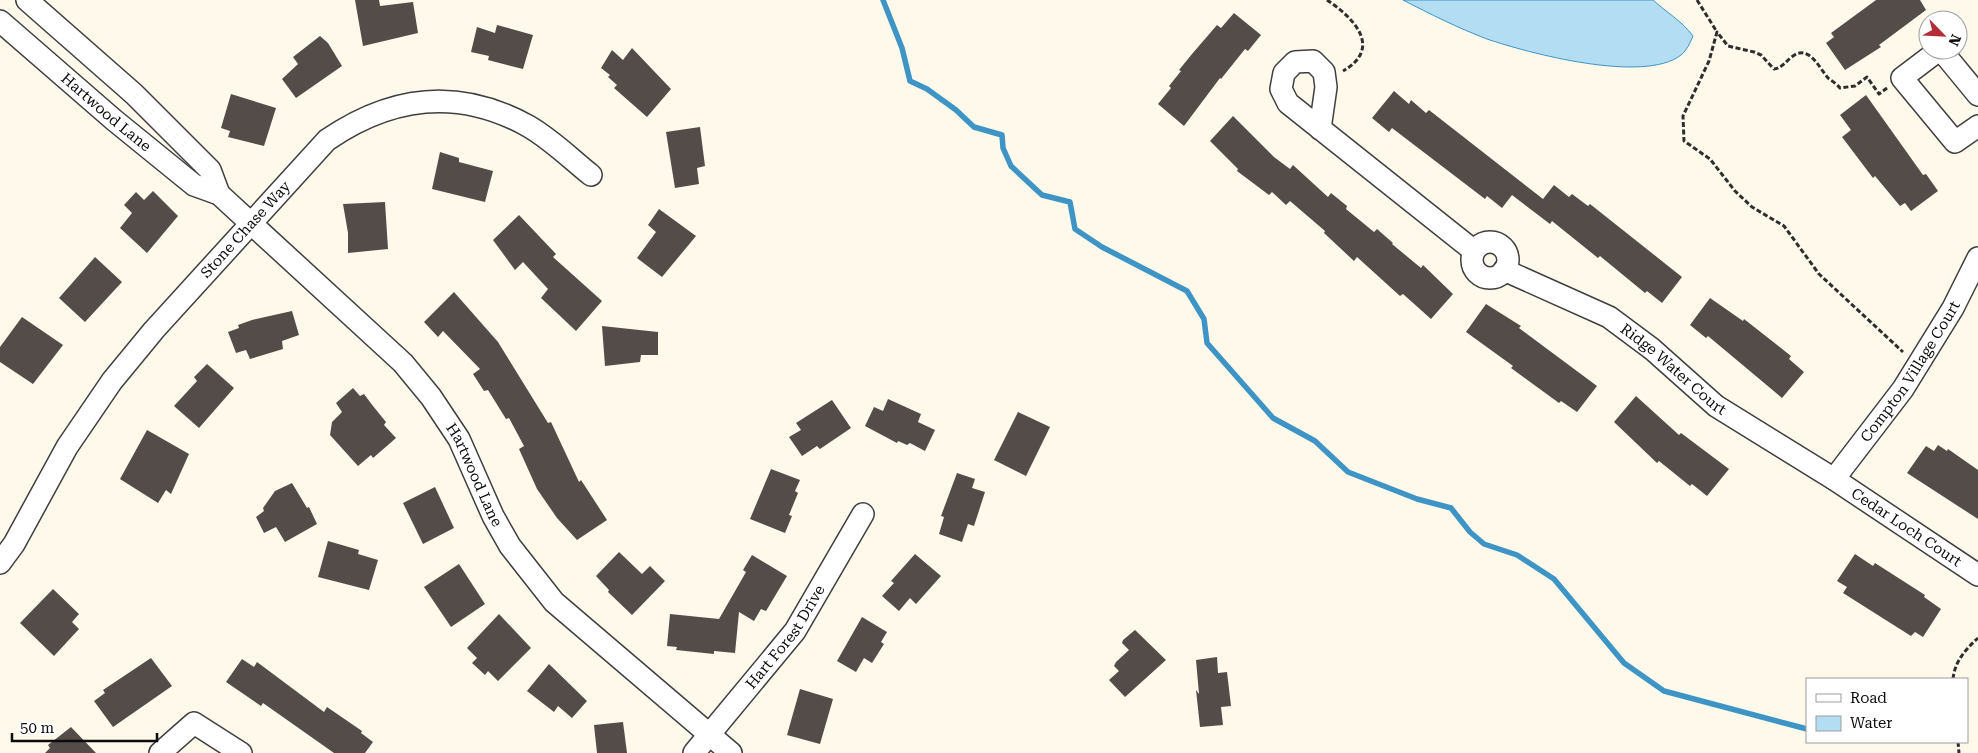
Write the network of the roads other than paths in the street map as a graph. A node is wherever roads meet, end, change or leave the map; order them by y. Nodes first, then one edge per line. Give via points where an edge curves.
1 (27, 0) edge
2 (0, 20) edge
3 (1926, 60) edge
4 (1948, 60) edge
5 (1978, 95) edge
6 (1978, 126) edge
7 (1320, 129) junction
8 (592, 175) dead end
9 (219, 194) junction
10 (250, 224) junction
11 (1978, 258) edge
12 (1834, 479) junction
13 (862, 514) dead end
14 (0, 562) edge
15 (1978, 575) edge
16 (709, 735) junction
17 (160, 753) edge
18 (241, 753) edge
19 (694, 753) edge
20 (731, 753) edge

1 - 9 street, Hartwood Lane via 134,94 210,170
2 - 9 street, Hartwood Lane via 194,185
3 - 6 street via 1902,78 1955,142
4 - 5 street
7 - 7 street, Ridge Water Court via 1288,103 1280,89 1284,73 1295,62 1313,61 1324,72 1326,87
7 - 12 street, Ridge Water Court via 1474,251 1490,242 1499,245 1506,252 1504,270 1609,317 1652,349 1716,406
8 - 10 street, Stone Chase Way via 529,127 502,113 458,102 412,103 372,114 327,140
9 - 10 street, Hartwood Lane
10 - 14 street, Stone Chase Way via 112,381 67,447 14,544
10 - 16 street, Hartwood Lane via 403,363 431,396 459,439 510,546 554,602
11 - 12 street, Compton Village Court via 1920,363
12 - 15 street, Cedar Loch Court
13 - 16 street, Hart Forest Drive via 795,631
16 - 19 street, Hart Forest Drive
16 - 20 street, Hartwood Lane
17 - 18 street via 194,723

